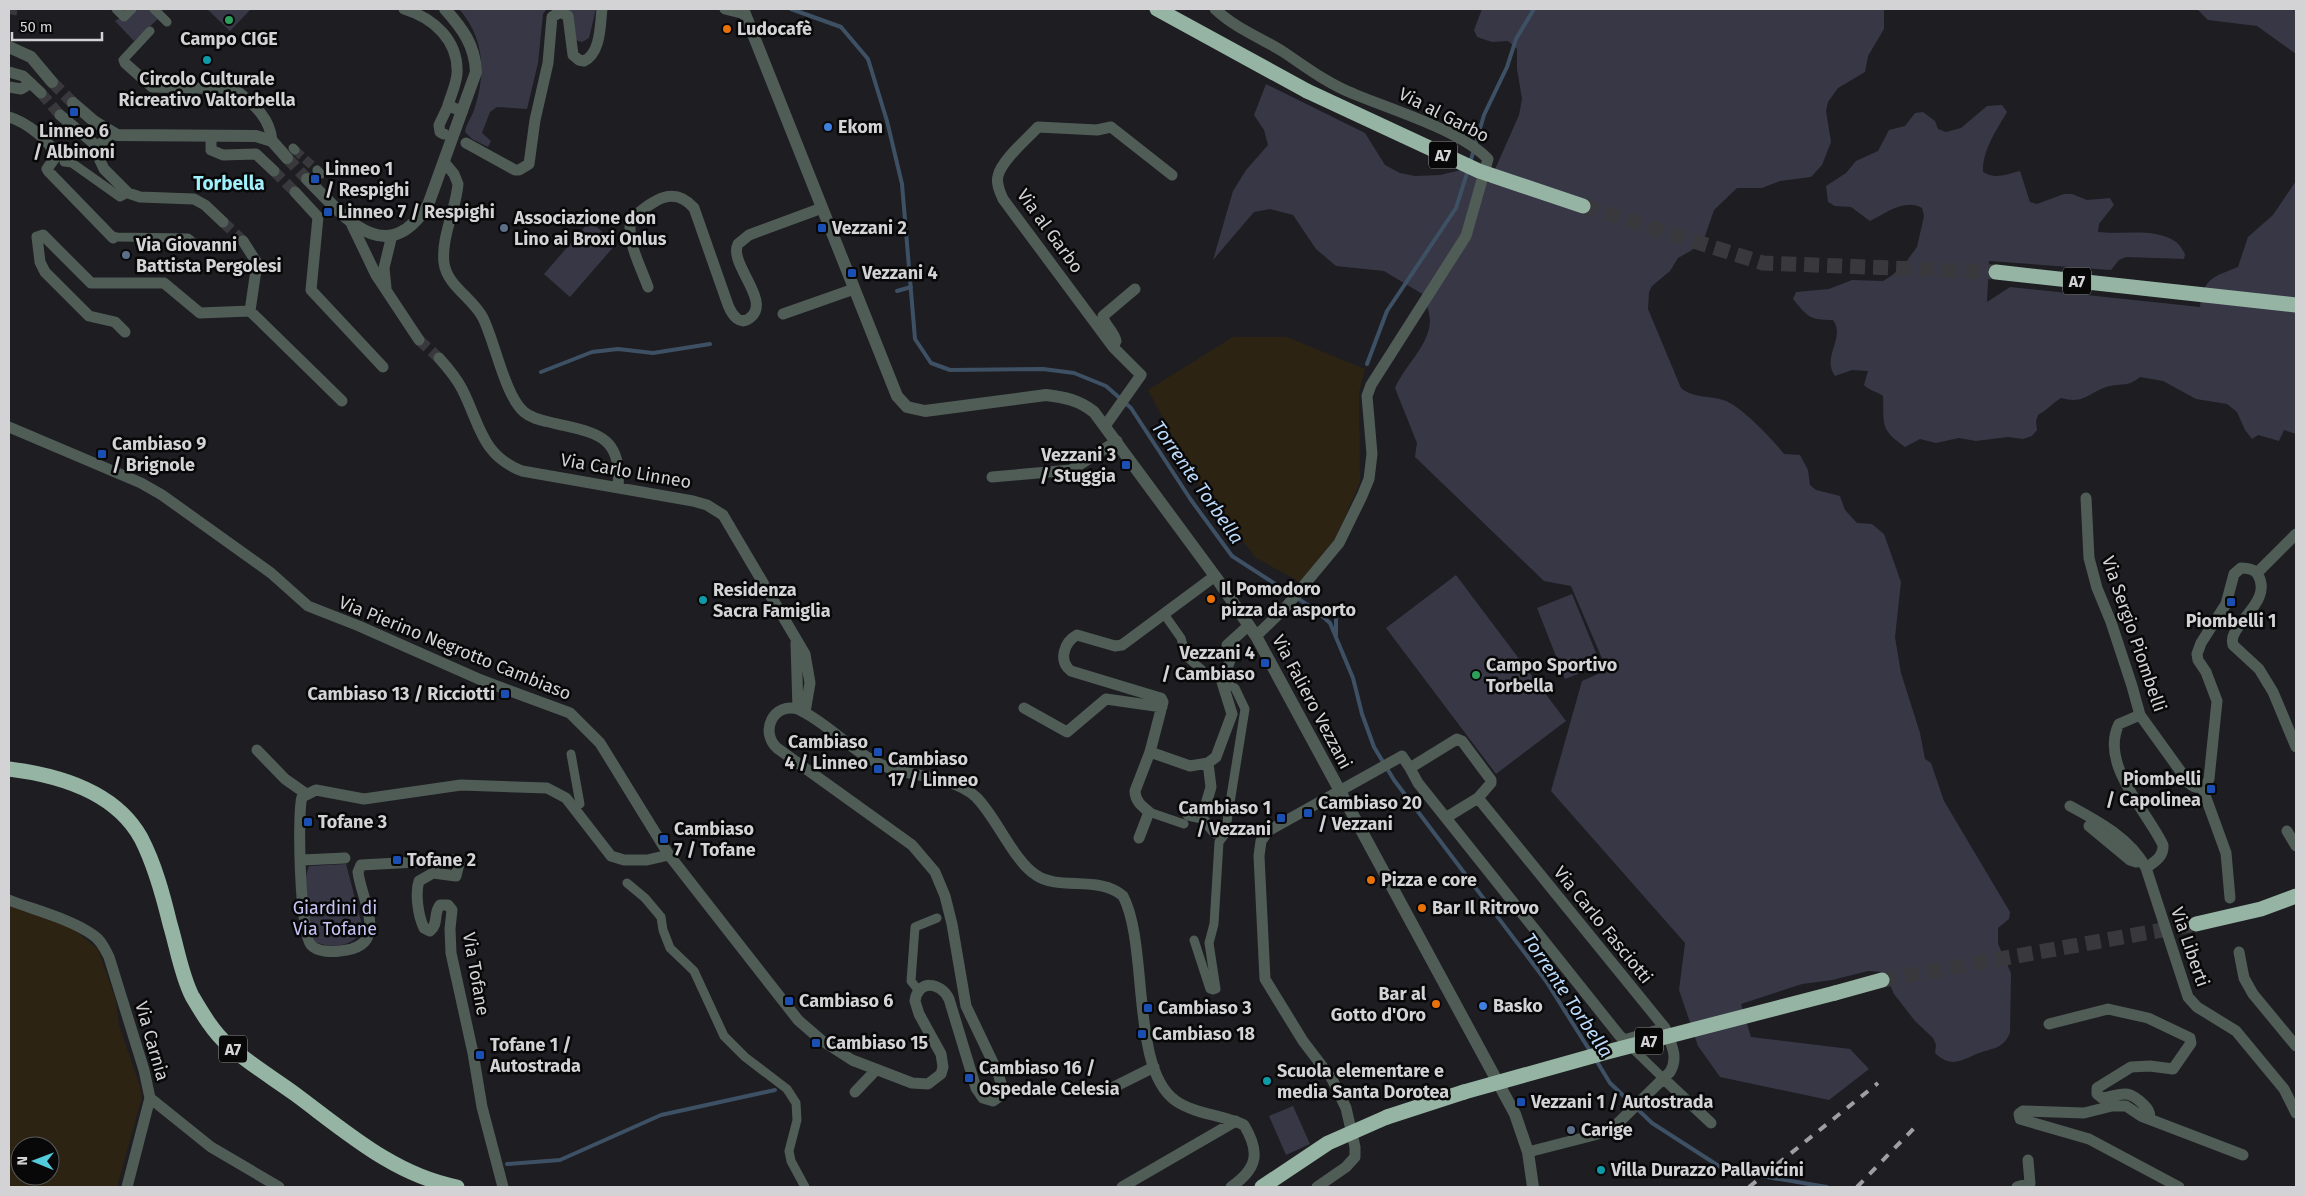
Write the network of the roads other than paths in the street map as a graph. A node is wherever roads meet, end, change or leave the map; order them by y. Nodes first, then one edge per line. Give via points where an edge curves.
1 (116, 9) edge
2 (132, 9) edge
3 (154, 9) edge
4 (404, 9) edge
5 (445, 9) edge
6 (602, 9) edge
7 (725, 9) edge
8 (1157, 9) edge
9 (1215, 9) edge
10 (744, 11) edge
11 (167, 22) dead end
12 (150, 31) dead end
13 (9, 47) edge
14 (125, 63) joint
15 (9, 72) edge
16 (52, 82) tunnel mouth
17 (31, 83) junction
18 (9, 87) edge
19 (41, 93) tunnel mouth
20 (73, 103) tunnel mouth
21 (448, 106) junction
22 (462, 112) junction
23 (60, 115) tunnel mouth
24 (9, 117) edge
25 (111, 133) junction
26 (444, 134) dead end
27 (211, 136) junction
28 (272, 141) junction
29 (466, 143) dead end
30 (98, 147) junction
31 (292, 152) tunnel mouth
32 (64, 162) dead end
33 (444, 162) junction
34 (274, 171) tunnel mouth
35 (315, 174) tunnel mouth
36 (1172, 174) dead end
37 (294, 192) tunnel mouth
38 (128, 193) junction
39 (1583, 206) tunnel mouth
40 (822, 208) junction
41 (223, 222) tunnel mouth
42 (352, 225) junction
43 (392, 235) junction
44 (112, 237) joint
45 (243, 241) tunnel mouth
46 (194, 243) dead end
47 (1996, 272) tunnel mouth
48 (648, 287) dead end
49 (854, 288) junction
50 (1135, 289) dead end
51 (386, 292) junction
52 (2296, 305) edge
53 (250, 311) junction
54 (783, 314) dead end
55 (125, 332) dead end
56 (419, 340) tunnel mouth
57 (1113, 346) junction
58 (439, 358) tunnel mouth
59 (383, 367) dead end
60 (342, 401) dead end
61 (1105, 426) junction
62 (9, 427) edge
63 (1117, 441) junction
64 (992, 477) dead end
65 (618, 487) junction
66 (2086, 498) dead end
67 (2296, 534) edge
68 (2257, 573) junction
69 (1215, 576) junction
70 (1164, 614) junction
71 (1252, 630) junction
72 (1202, 670) dead end
73 (1222, 682) junction
74 (1024, 708) dead end
75 (1162, 708) junction
76 (802, 711) junction
77 (2140, 715) junction
78 (2293, 728) edge
79 (2296, 747) edge
80 (257, 750) dead end
81 (1150, 752) junction
82 (571, 754) dead end
83 (1208, 763) junction
84 (9, 768) edge
85 (1410, 768) junction
86 (2202, 788) junction
87 (1339, 790) junction
88 (305, 793) junction
89 (1478, 798) junction
90 (580, 804) dead end
91 (2070, 806) dead end
92 (1149, 812) junction
93 (1447, 817) junction
94 (1202, 818) junction
95 (1186, 820) joint
96 (2089, 826) dead end
97 (2287, 831) dead end
98 (1215, 833) dead end
99 (1139, 838) dead end
100 (2296, 846) edge
101 (669, 855) junction
102 (345, 858) dead end
103 (302, 860) junction
104 (2144, 864) junction
105 (627, 883) dead end
106 (2296, 896) edge
107 (2230, 898) dead end
108 (9, 900) edge
109 (937, 918) dead end
110 (2196, 924) tunnel mouth
111 (1194, 940) dead end
112 (2239, 952) dead end
113 (1882, 980) tunnel mouth
114 (919, 991) junction
115 (2049, 1024) dead end
116 (1665, 1028) junction
117 (1624, 1040) junction
118 (2296, 1046) edge
119 (1154, 1067) junction
120 (876, 1070) junction
121 (1663, 1082) junction
122 (1114, 1087) dead end
123 (856, 1092) dead end
124 (150, 1098) junction
125 (2296, 1113) edge
126 (2150, 1118) junction
127 (1236, 1121) junction
128 (1712, 1123) dead end
129 (1528, 1152) junction
130 (2243, 1155) dead end
131 (2028, 1160) dead end
132 (127, 1187) edge
133 (279, 1187) edge
134 (457, 1187) edge
135 (504, 1187) edge
136 (805, 1187) edge
137 (1122, 1187) edge
138 (1231, 1187) edge
139 (1262, 1187) edge
140 (1317, 1187) edge
141 (1533, 1187) edge
142 (2017, 1187) edge
143 (2179, 1187) edge

1 - 2 street via 124,17
3 - 11 street
4 - 21 street via 425,17 436,26 445,34 453,50 457,76
5 - 22 street via 464,30 474,53 474,80
6 - 29 street via 598,41 584,61 573,55 568,16 560,12 552,17 548,64 529,164 515,170
7 - 10 street, Via Faliero Vezzani
8 - 39 highway, A7, bridge via 1307,91 1478,171
9 - 71 street, Via al Garbo via 1229,22 1314,74 1447,133 1488,159 1466,236 1371,385 1367,396 1369,479 1339,543 1284,608
10 - 40 street, Via Faliero Vezzani
12 - 14 street via 123,60
13 - 16 street via 26,53
14 - 28 street via 152,87 235,89 266,120 271,128
15 - 17 street via 23,76
17 - 18 street via 21,89
17 - 19 street
20 - 25 street
21 - 22 street
21 - 26 street via 439,125 440,132
22 - 33 street
23 - 30 street
24 - 44 street via 28,124 52,149 54,159 47,169 49,172
25 - 27 street
25 - 30 street
27 - 28 street via 256,136
27 - 34 street via 211,150 223,155 256,154
28 - 31 street
30 - 38 street via 97,154 104,169
32 - 38 street via 72,163 120,197
33 - 43 street via 421,216 405,231
33 - 65 street via 458,184 444,257 448,275 484,319 517,404 531,417 597,435 606,441 620,467
35 - 42 street
36 - 57 street, Via al Garbo via 1111,127 1097,130 1038,127 1001,167 997,177 1003,199
37 - 59 street via 318,217 311,290
38 - 41 street via 140,197 194,199
40 - 48 street via 750,234 738,244 737,254 756,308 748,320 740,321 728,305 694,208 680,197 660,198 631,220 629,227
40 - 49 street, Via Faliero Vezzani
42 - 43 street via 376,234
42 - 51 street
43 - 51 street via 384,268
44 - 46 street via 188,238
45 - 53 street via 257,263
47 - 52 highway, A7
49 - 54 street
49 - 61 street, Via Faliero Vezzani via 894,390 907,407 925,412 1046,395 1083,403
50 - 57 street via 1103,316 1115,334
51 - 56 street
53 - 55 street via 200,313 161,283 88,282 43,235 37,236 40,262 45,272 89,316 115,322
53 - 60 street
57 - 61 street, Via al Garbo via 1141,375
58 - 65 street, Via Carlo Linneo via 457,380 485,442 501,460 522,471
61 - 63 street, Via Faliero Vezzani
62 - 101 street, Via Pierino Negrotto Cambiaso via 162,495 271,573 308,606 481,680 565,710 600,743
63 - 64 street via 1071,470
63 - 69 street, Via Faliero Vezzani
65 - 76 street, Via Carlo Linneo via 694,501 723,515 795,639
66 - 77 street, Via Sergio Piombelli via 2089,558
67 - 68 street
68 - 78 street via 2260,595 2234,633 2232,642 2258,669
68 - 86 street via 2244,568 2236,571 2226,604 2199,646 2198,660 2206,672 2217,708 2209,779
69 - 70 street
69 - 71 street, Via Faliero Vezzani
70 - 72 street via 1180,638 1186,656
70 - 75 street via 1119,647 1077,635 1071,638 1064,652 1064,662 1072,671 1161,698
71 - 73 street via 1227,645 1230,660
71 - 87 street, Via Faliero Vezzani
73 - 83 street via 1232,714 1216,756
73 - 111 street via 1235,688 1245,709 1225,834 1219,842 1214,924 1209,943 1216,988 1213,990
74 - 75 street via 1067,732 1106,698
75 - 81 street
76 - 114 street via 791,707 781,709 773,717 768,728 773,744 912,845 938,877 952,924 966,1006 1000,1079 1000,1096 996,1101 983,1098 976,1088 946,994 934,984
76 - 119 street via 861,754 886,766 940,780 975,797 1036,876 1108,887 1123,896 1136,946 1145,1024
77 - 86 street, Via Sergio Piombelli via 2189,783
77 - 104 street via 2118,724 2113,735 2113,751 2133,798 2163,845 2159,858
78 - 79 street
80 - 88 street via 285,779
81 - 83 street via 1183,765
81 - 92 street via 1135,797
82 - 90 street
83 - 94 street via 1211,787
84 - 134 highway, A7 via 71,781 105,801 140,836 163,894 191,994 205,1018 227,1044 380,1157 409,1173
85 - 87 street via 1402,756
85 - 89 street via 1460,739 1491,780
85 - 93 street via 1418,783
86 - 107 street via 2226,853
87 - 129 street, Via Faliero Vezzani via 1515,1114
87 - 140 street via 1268,831 1261,841 1259,856 1265,980 1303,1041 1332,1079 1346,1108 1355,1147 1355,1156 1346,1167
88 - 101 street via 322,790 364,799 461,785 547,788 566,798 611,856 624,860 647,860
88 - 103 street, Via Tofane via 300,804
89 - 93 street
89 - 116 street, Via Carlo Fasciotti
91 - 104 street, Via Liberti via 2116,834
92 - 95 street
92 - 99 street
93 - 117 street
94 - 95 street
94 - 98 street
96 - 104 street via 2133,862
97 - 100 street
101 - 120 street, Via Pierino Negrotto Cambiaso via 798,1020 852,1060
102 - 103 street
103 - 135 street, Via Tofane via 302,900 307,937 314,947 336,951 361,944 371,930 372,922 358,877 361,865 397,861 458,862 456,876 433,873 419,881 420,917 424,928 430,931 435,925 438,907 446,904 452,908 451,953 482,1107
104 - 125 street, Via Liberti via 2188,997 2236,1031 2281,1084
105 - 136 street via 646,898 661,917 670,948 694,971 724,1036 745,1057 787,1089 796,1103 797,1120 789,1151
106 - 110 highway via 2261,909
108 - 124 street, Via Carnia via 80,928 100,942 112,967
109 - 114 street via 915,927 911,981
112 - 118 street via 2244,978 2253,994
113 - 139 highway, A7, bridge via 1607,1052 1387,1117 1328,1143
114 - 120 street, Via Pierino Negrotto Cambiaso via 916,1004 941,1054 941,1074 932,1082 920,1085
115 - 126 street via 2108,1010 2148,1018 2190,1038 2191,1043 2173,1069 2131,1067 2097,1088 2097,1094 2102,1098 2121,1093 2134,1096 2149,1110
116 - 117 street
116 - 121 street, Via Carlo Fasciotti via 1675,1054 1675,1065
117 - 121 street
119 - 122 street
119 - 127 street via 1158,1082 1174,1100
120 - 123 street
121 - 128 street
121 - 129 street, Via Carlo Fasciotti via 1606,1132
124 - 132 street
124 - 133 street, Via Carnia via 212,1147
126 - 130 street
126 - 143 street via 2122,1106 2086,1113 2023,1111 2018,1116 2089,1139
127 - 137 street
127 - 138 street via 1244,1125 1254,1141 1256,1158 1245,1178
129 - 141 street, Via Faliero Vezzani
131 - 142 street via 2030,1183

